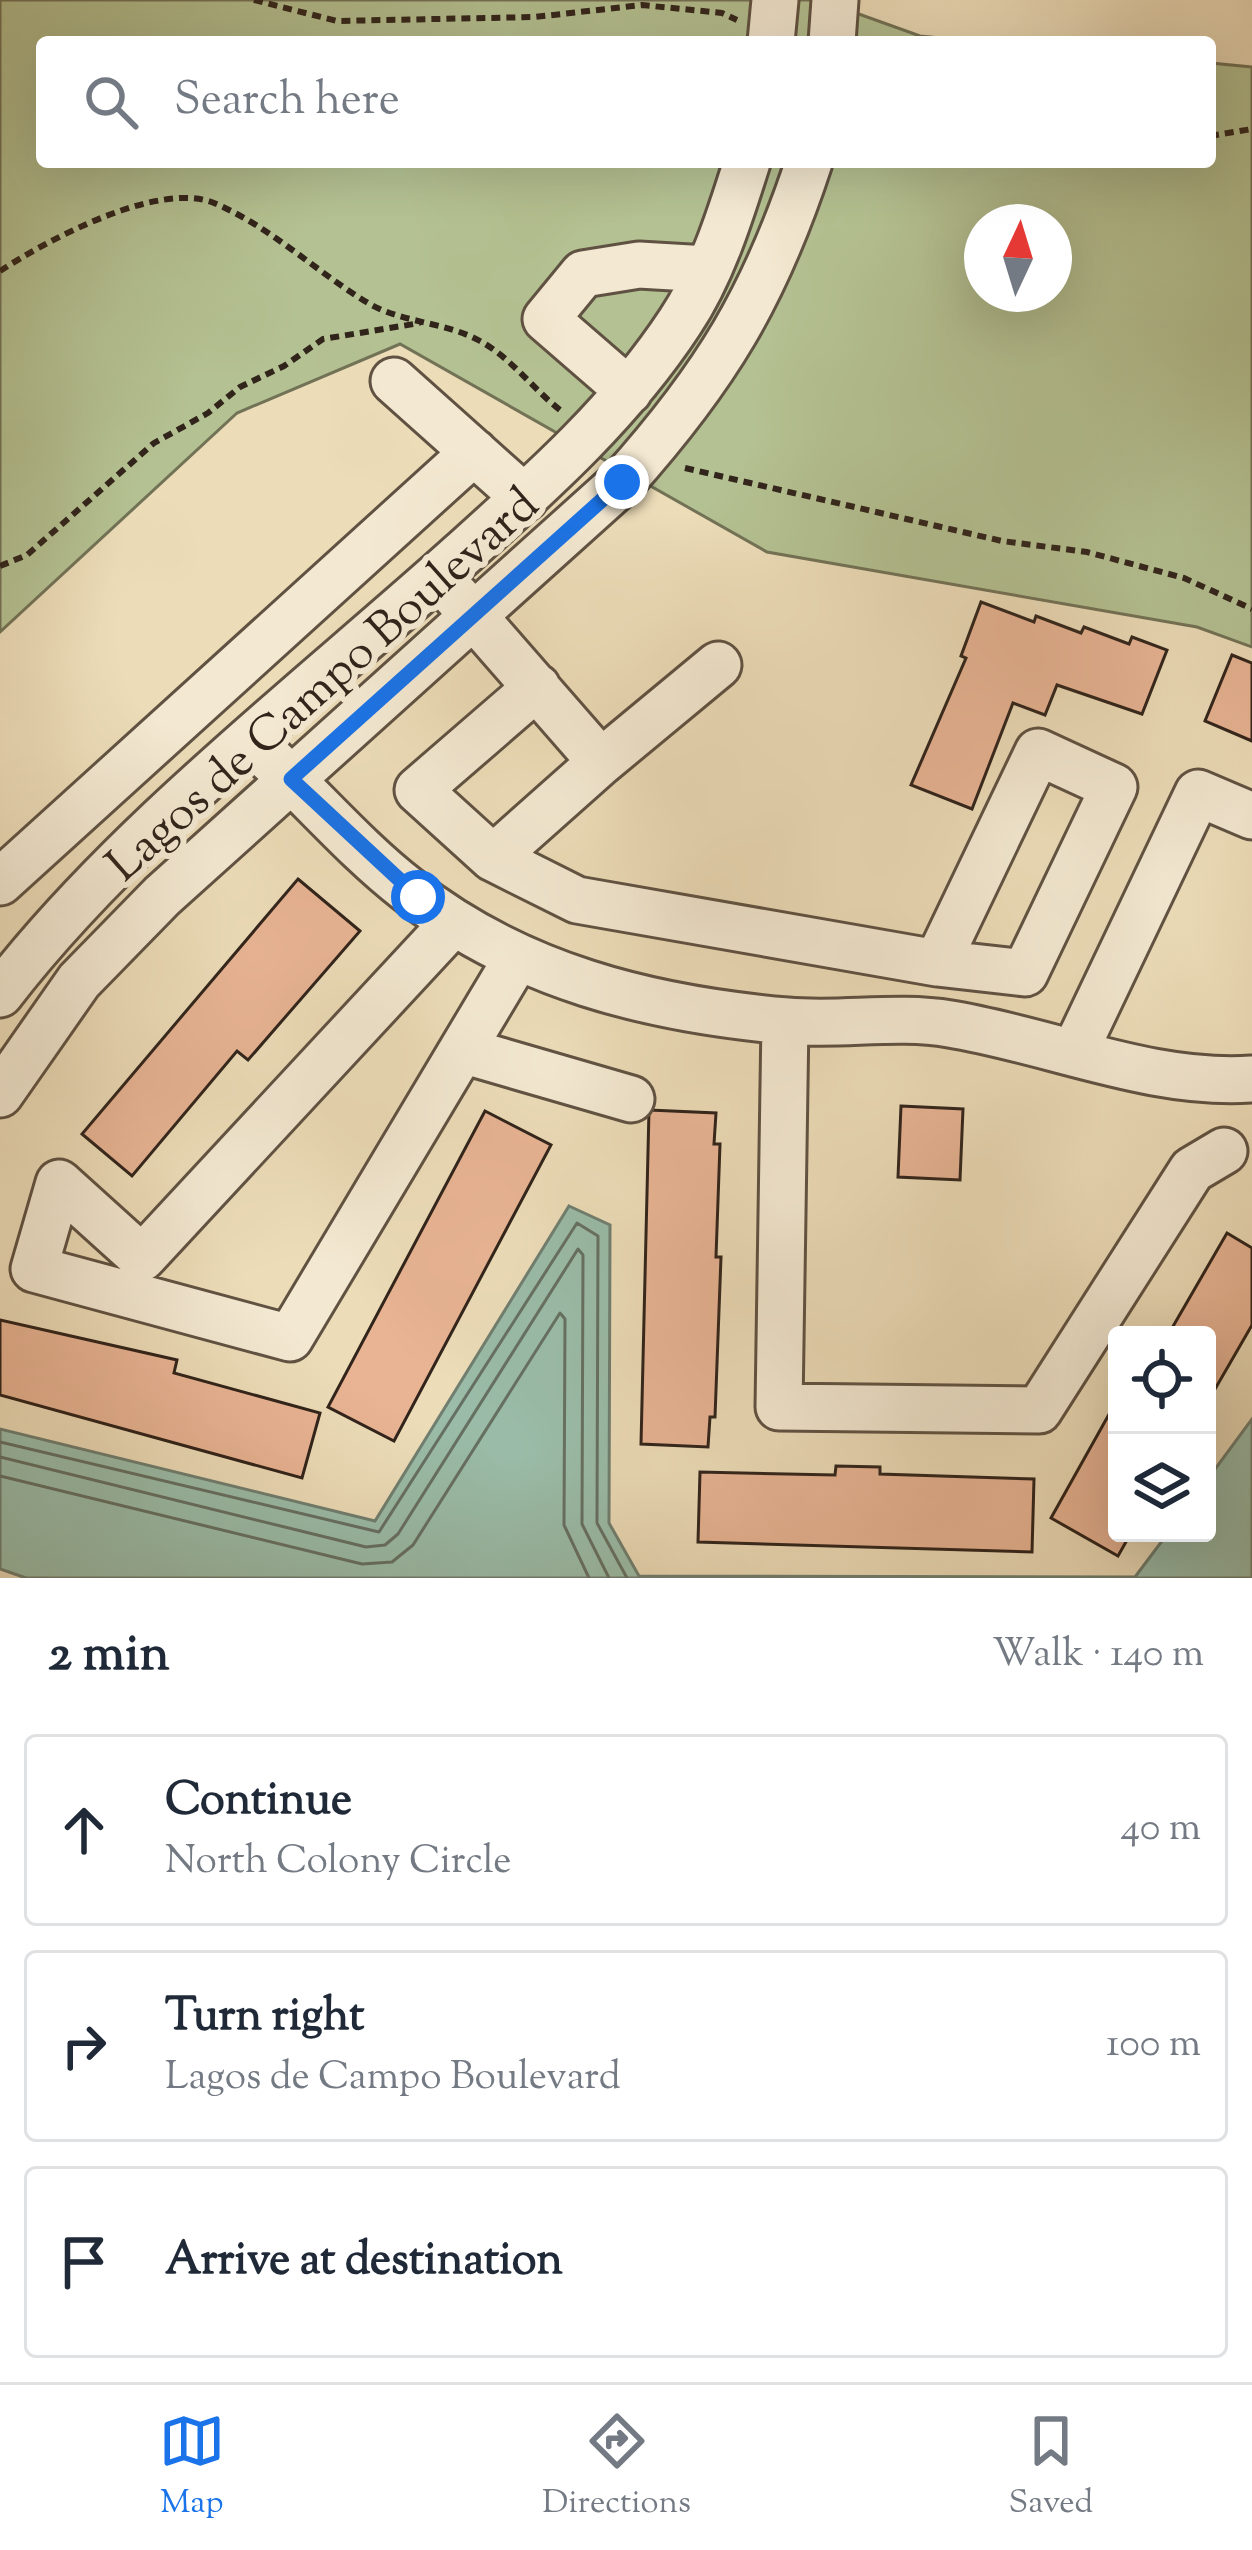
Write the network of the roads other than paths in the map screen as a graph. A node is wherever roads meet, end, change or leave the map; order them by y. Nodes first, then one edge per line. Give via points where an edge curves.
1 (835, 0) edge
2 (832, 36) edge
3 (745, 168) edge
4 (807, 168) edge
5 (706, 269) junction
6 (394, 381) dead end
7 (629, 391) junction
8 (474, 452) junction
9 (525, 498) junction
10 (437, 577) junction
11 (476, 616) junction
12 (718, 665) dead end
13 (537, 687) junction
14 (201, 700) junction
15 (249, 745) junction
16 (602, 762) junction
17 (291, 779) junction
18 (1252, 815) edge
19 (493, 858) junction
20 (0, 882) edge
21 (454, 922) junction
22 (517, 958) junction
23 (937, 963) junction
24 (0, 994) edge
25 (785, 1021) junction
26 (462, 1050) junction
27 (1075, 1051) junction
28 (1236, 1080) edge
29 (0, 1094) edge
30 (632, 1099) dead end
31 (1238, 1150) edge

1 - 2 street
3 - 5 street, Lagos de Campo Boulevard
4 - 11 street, Lagos de Campo Boulevard via 779,251 734,341 646,454
5 - 7 street, Lagos de Campo Boulevard via 683,319
5 - 7 street via 639,265 583,274 546,319
6 - 8 street
7 - 9 street, Lagos de Campo Boulevard
8 - 9 street
8 - 14 street
9 - 10 street, Lagos de Campo Boulevard
10 - 11 street
10 - 15 street, Lagos de Campo Boulevard
11 - 13 street
11 - 17 street, Lagos de Campo Boulevard
12 - 16 street
13 - 16 street
13 - 19 street via 418,790
14 - 15 street
14 - 20 street
15 - 17 street
15 - 24 street, Lagos de Campo Boulevard via 42,940
16 - 19 street
17 - 21 street via 405,888
17 - 29 street, Lagos de Campo Boulevard via 79,981
18 - 27 street via 1198,793
19 - 23 street via 577,900
21 - 22 street
21 - 26 street via 136,1276 290,1338
22 - 25 street via 582,985 687,1010
22 - 26 street
23 - 23 street via 1038,752 1114,787 1025,973
25 - 27 street via 939,1022
25 - 31 street via 779,1407 1039,1410 1192,1170
26 - 30 street
27 - 28 street
28 - 31 street

